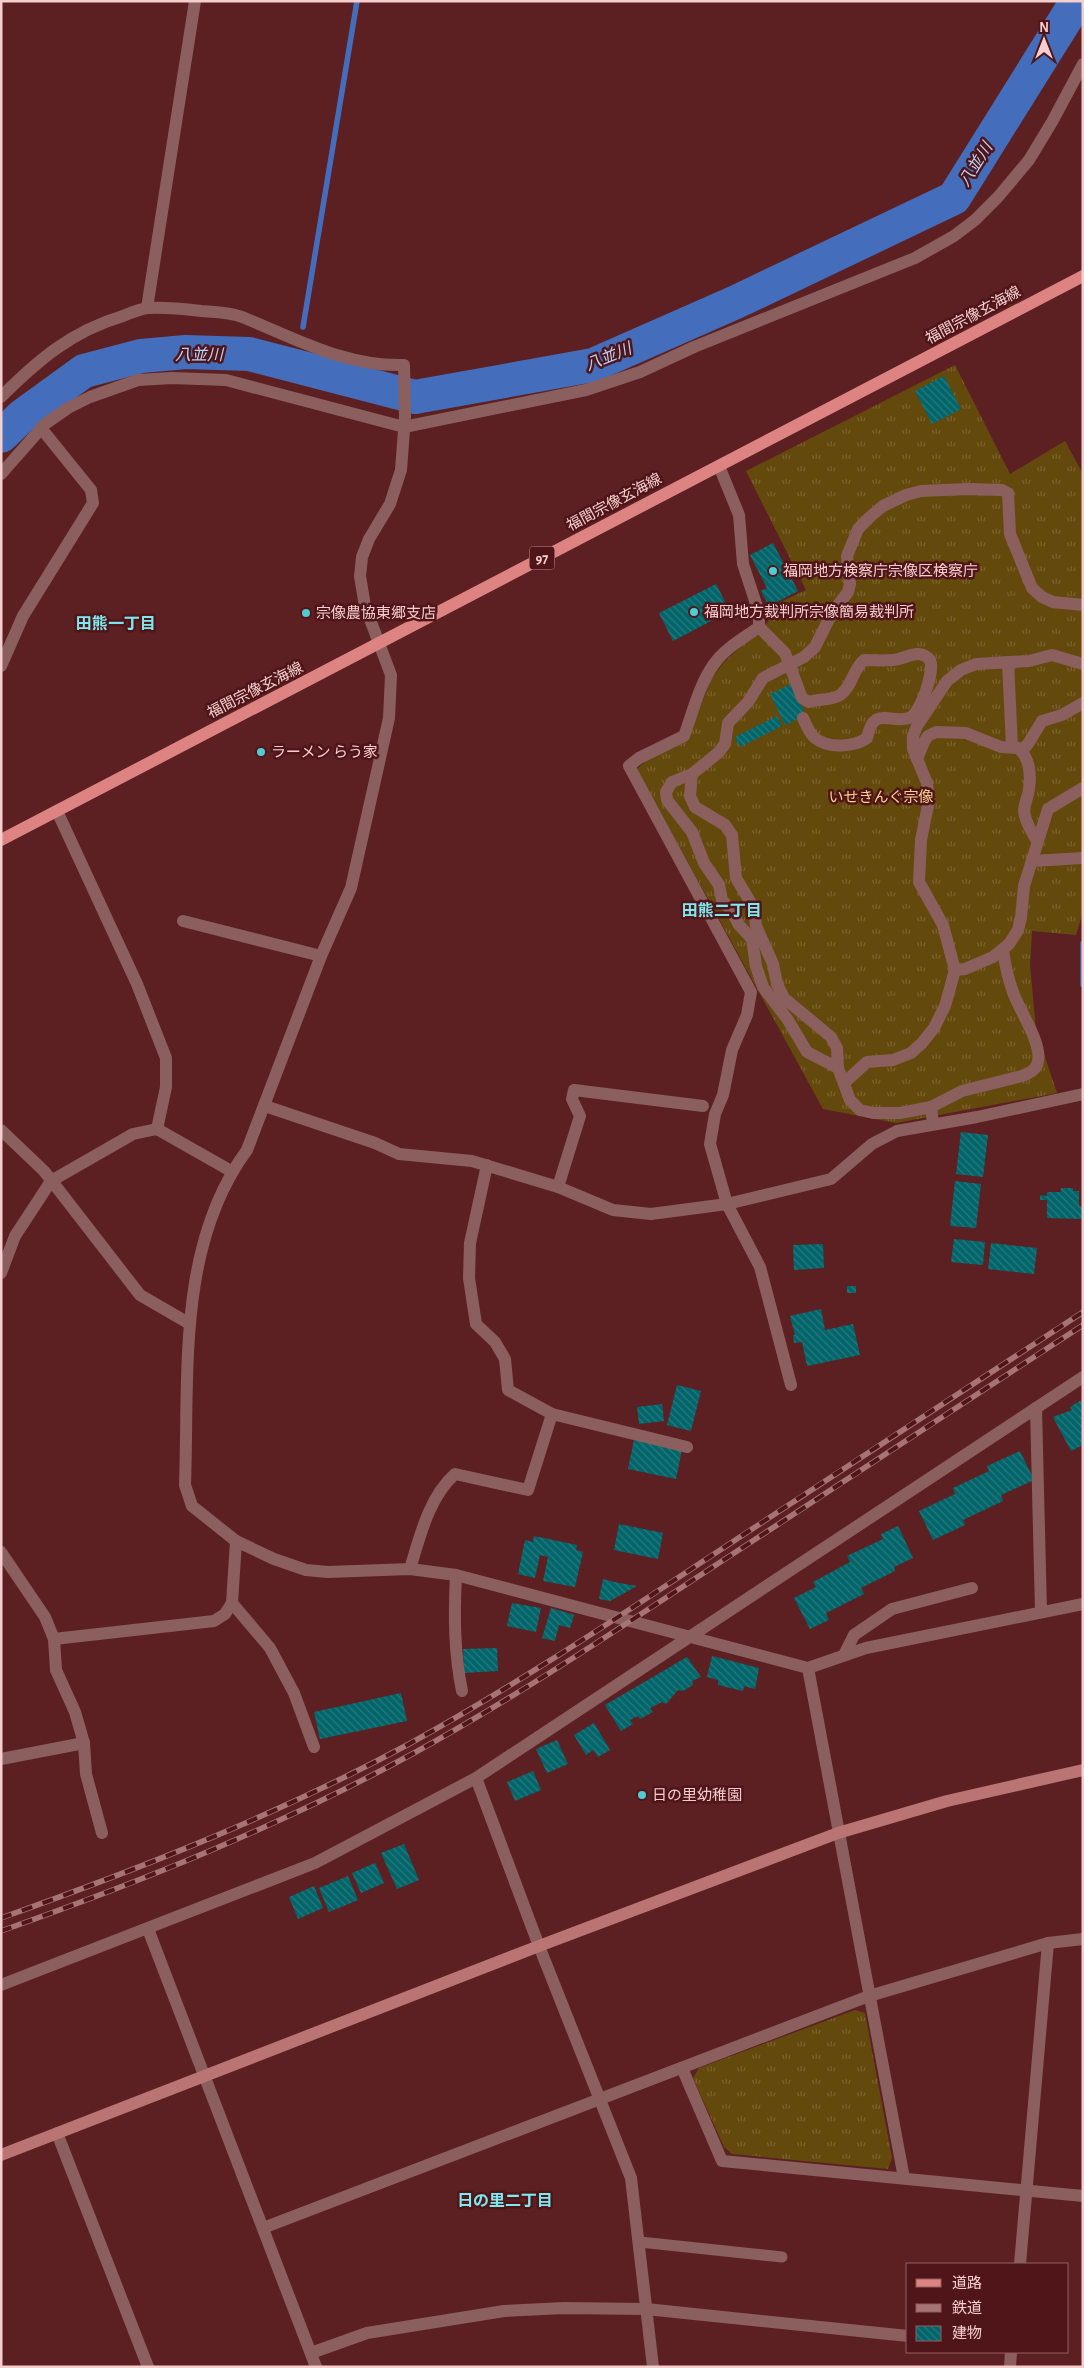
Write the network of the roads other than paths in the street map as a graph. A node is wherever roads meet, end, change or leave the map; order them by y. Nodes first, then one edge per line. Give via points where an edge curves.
1 (192, 2) edge
2 (1083, 64) edge
3 (1083, 276) edge
4 (146, 308) junction
5 (1, 397) edge
6 (405, 422) junction
7 (41, 428) junction
8 (719, 466) junction
9 (1, 474) edge
10 (1083, 605) edge
11 (759, 627) junction
12 (380, 643) junction
13 (1008, 662) junction
14 (788, 664) junction
15 (1083, 664) edge
16 (1, 666) edge
17 (1083, 703) edge
18 (803, 718) dead end
19 (1017, 749) junction
20 (916, 759) junction
21 (692, 774) junction
22 (1083, 788) edge
23 (56, 811) junction
24 (1, 840) edge
25 (1037, 842) junction
26 (1083, 858) edge
27 (1033, 861) junction
28 (183, 921) dead end
29 (755, 933) junction
30 (1004, 950) junction
31 (321, 956) junction
32 (955, 970) junction
33 (838, 1068) junction
34 (844, 1083) junction
35 (1083, 1094) edge
36 (265, 1106) junction
37 (703, 1106) dead end
38 (931, 1107) junction
39 (933, 1123) junction
40 (157, 1129) junction
41 (1, 1130) edge
42 (487, 1165) junction
43 (231, 1171) junction
44 (51, 1181) junction
45 (558, 1187) junction
46 (727, 1204) junction
47 (1, 1273) edge
48 (190, 1324) junction
49 (1083, 1377) edge
50 (791, 1385) dead end
51 (1036, 1408) junction
52 (552, 1414) junction
53 (687, 1447) dead end
54 (236, 1541) junction
55 (1, 1552) edge
56 (410, 1569) junction
57 (456, 1576) junction
58 (972, 1588) dead end
59 (232, 1604) junction
60 (1083, 1604) edge
61 (1041, 1611) junction
62 (688, 1638) junction
63 (54, 1639) junction
64 (844, 1655) junction
65 (808, 1668) junction
66 (462, 1691) dead end
67 (84, 1743) junction
68 (314, 1747) dead end
69 (1, 1759) edge
70 (1083, 1770) edge
71 (476, 1778) junction
72 (102, 1833) dead end
73 (838, 1833) junction
74 (148, 1929) junction
75 (1083, 1939) edge
76 (1048, 1943) junction
77 (539, 1946) junction
78 (1, 1985) edge
79 (869, 1996) junction
80 (682, 2068) junction
81 (203, 2076) junction
82 (599, 2100) junction
83 (56, 2134) junction
84 (1, 2155) edge
85 (904, 2178) junction
86 (1027, 2192) junction
87 (1083, 2196) edge
88 (263, 2228) junction
89 (640, 2242) junction
90 (782, 2257) dead end
91 (1020, 2263) edge
92 (646, 2309) junction
93 (906, 2336) edge
94 (311, 2353) junction
95 (1011, 2353) edge
96 (148, 2367) edge
97 (316, 2367) edge
98 (653, 2367) edge
99 (1010, 2367) edge

1 - 4 street
2 - 6 street via 1029,160 998,198 954,236 915,258 640,372 586,390
3 - 8 main road, 福間宗像玄海線 / 97
4 - 5 street via 105,321 68,338
4 - 6 street via 240,316 329,353 384,365 404,365
6 - 7 street via 226,380 172,378 138,380 90,396
6 - 12 street via 401,470 390,504 369,538 362,557 360,576 365,606
7 - 9 street
7 - 16 street via 91,490 93,503 22,616
8 - 11 street via 739,515 743,564 759,613
8 - 12 main road, 福間宗像玄海線 / 97
10 - 14 street via 1053,602 1032,588 1010,534 1008,493 968,489 921,491 883,506 858,529 847,556 848,592 829,617 815,647 804,658
11 - 14 street via 779,646
11 - 46 street via 714,663 703,682 684,736 629,766 751,992 747,1015 732,1050 710,1144
12 - 23 main road, 福間宗像玄海線 / 97
12 - 31 street via 391,675 389,718 351,888
13 - 15 street via 1052,655
13 - 19 street
13 - 20 street via 976,664 960,670 947,681 913,736
14 - 18 street via 802,698 810,702 843,693 864,660 894,660 922,654 932,664 931,677 914,715 878,719 871,725 867,738 858,744 822,742 810,733
14 - 21 street via 758,683 748,702 728,723 725,744
17 - 19 street via 1062,715 1042,721 1028,744
19 - 20 street via 991,745 966,733 936,732 928,736
19 - 25 street via 1030,770 1024,816
20 - 32 street via 927,783 929,800 921,840 919,882 943,925
21 - 29 street via 690,796 695,807 725,825 732,835 736,878 754,908
21 - 29 street via 672,782 666,792 667,800 692,832 704,863 719,885 722,900 745,933
22 - 25 street via 1048,809
23 - 24 main road, 福間宗像玄海線 / 97
23 - 40 street via 136,984 166,1058 166,1087
25 - 27 street
26 - 27 street
27 - 30 street via 1024,886 1018,930
28 - 31 street
29 - 33 street via 773,964 784,998 831,1037
29 - 33 street via 756,966 763,987 807,1052
30 - 32 street via 984,962
30 - 38 street via 1012,990 1037,1046 1036,1067 1022,1076 962,1091
31 - 36 street
32 - 34 street via 945,1006 922,1043 893,1060 867,1062
33 - 34 street
34 - 38 street via 850,1100 860,1110 900,1113
35 - 39 street
36 - 42 street via 399,1154
36 - 43 street via 247,1150
37 - 45 street via 574,1090 572,1099 580,1116
38 - 39 street
39 - 46 street via 897,1131 872,1144 831,1180
40 - 43 street
40 - 44 street via 133,1134
41 - 44 street via 44,1170
42 - 45 street
42 - 52 street via 470,1243 469,1278 476,1324 495,1342 505,1358 508,1390
43 - 48 street via 208,1225 196,1274
44 - 47 street via 15,1236
44 - 48 street via 140,1295
45 - 46 street via 613,1210 650,1214
46 - 50 street via 760,1267
48 - 54 street via 185,1484 192,1506
49 - 51 street
51 - 61 street
51 - 62 street
52 - 53 street
52 - 56 street via 528,1490 455,1474 443,1484 433,1505
54 - 56 street via 306,1570
54 - 59 street
55 - 63 street via 45,1617
56 - 57 street
57 - 62 street
57 - 66 street via 454,1626
58 - 64 street via 892,1609 854,1635
59 - 63 street via 214,1621
59 - 68 street via 270,1648 294,1693
60 - 61 street
61 - 64 street
62 - 65 street
62 - 71 street
63 - 67 street via 56,1670 75,1712
64 - 65 street
65 - 73 street
67 - 69 street
67 - 72 street via 86,1774
70 - 73 street via 947,1801
71 - 74 street via 315,1863
71 - 77 street
73 - 77 street
73 - 79 street
74 - 78 street
74 - 81 street
75 - 76 street
76 - 79 street
76 - 86 street
77 - 81 street
77 - 82 street
79 - 80 street
79 - 85 street
80 - 82 street
80 - 85 street via 722,2161
81 - 83 street
81 - 88 street
82 - 88 street
82 - 89 street via 631,2178
83 - 84 street
83 - 96 street
85 - 86 street
86 - 87 street
86 - 91 street
88 - 94 street
89 - 90 lane
89 - 92 street
92 - 93 street
92 - 94 street via 504,2311 367,2332
92 - 98 street
94 - 97 street
95 - 99 street

